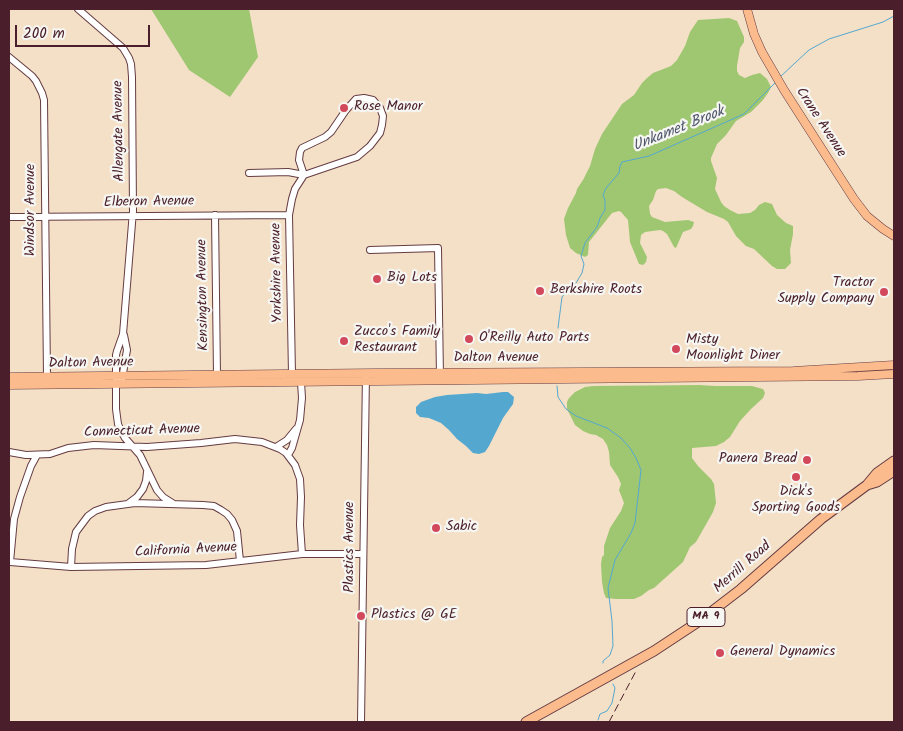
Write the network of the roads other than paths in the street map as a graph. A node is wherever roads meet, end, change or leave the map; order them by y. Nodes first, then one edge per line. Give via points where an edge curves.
1 (78, 9) edge
2 (747, 9) edge
3 (9, 57) edge
4 (249, 173) dead end
5 (304, 175) junction
6 (215, 215) junction
7 (289, 215) junction
8 (45, 216) junction
9 (133, 216) junction
10 (9, 217) edge
11 (894, 236) edge
12 (370, 250) dead end
13 (123, 334) junction
14 (892, 365) edge
15 (440, 372) junction
16 (792, 373) junction
17 (805, 373) junction
18 (292, 374) junction
19 (894, 374) edge
20 (217, 375) junction
21 (9, 377) edge
22 (47, 377) junction
23 (366, 377) junction
24 (118, 379) junction
25 (441, 381) junction
26 (301, 382) junction
27 (9, 385) edge
28 (299, 424) junction
29 (132, 446) junction
30 (276, 447) junction
31 (9, 452) edge
32 (37, 455) junction
33 (288, 455) junction
34 (894, 461) edge
35 (146, 468) junction
36 (894, 471) edge
37 (867, 485) junction
38 (126, 504) junction
39 (174, 504) junction
40 (302, 554) junction
41 (363, 554) junction
42 (240, 561) junction
43 (71, 567) junction
44 (361, 722) edge
45 (526, 722) edge

1 - 9 street, Allengate Avenue via 123,48 129,58 132,77
2 - 11 main road, Crane Avenue via 754,34 775,75 858,205 871,220
3 - 8 street, Windsor Avenue via 32,76 42,93
4 - 5 street
5 - 5 street via 357,157 370,146 380,133 383,116 373,100 356,99 331,132 302,148 299,160
5 - 7 street, Yorkshire Avenue via 295,189
6 - 7 street, Elberon Avenue
6 - 9 street, Elberon Avenue
6 - 20 street, Kensington Avenue
7 - 18 street, Yorkshire Avenue
8 - 9 street, Elberon Avenue
8 - 10 street, Elberon Avenue
8 - 22 street, Windsor Avenue
9 - 13 street, Allengate Avenue
12 - 15 street via 438,248
13 - 24 street, Allengate Avenue via 117,351
13 - 24 street, Allengate Avenue via 127,350
14 - 17 main road, Dalton Avenue
15 - 16 main road, Dalton Avenue
15 - 23 main road, Dalton Avenue
15 - 25 street
16 - 17 main road, Dalton Avenue
16 - 25 main road, Dalton Avenue
17 - 19 main road, Dalton Avenue
18 - 20 main road, Dalton Avenue
18 - 23 main road, Dalton Avenue
20 - 24 main road, Dalton Avenue
21 - 22 main road, Dalton Avenue
22 - 24 main road, Dalton Avenue
23 - 25 main road, Dalton Avenue
23 - 26 main road, Dalton Avenue
23 - 41 street, Plastics Avenue
24 - 26 main road, Dalton Avenue
24 - 27 main road, Dalton Avenue
24 - 29 street via 118,424
26 - 28 street
28 - 30 street via 293,434
28 - 33 street
29 - 30 street, Connecticut Avenue via 235,439
29 - 32 street, Connecticut Avenue via 94,445
29 - 35 street
30 - 33 street, Connecticut Avenue
31 - 32 street, Connecticut Avenue
32 - 43 street, California Avenue via 14,519 10,562
33 - 40 street via 296,465 300,479
34 - 37 highway, Merrill Road / MA 9
35 - 38 street via 147,476 137,498
35 - 39 street via 157,490
36 - 37 highway, Merrill Road / MA 9
37 - 45 highway, Merrill Road / MA 9 via 821,519 698,622 654,651
38 - 39 street
38 - 43 street via 106,507 88,516 74,538
39 - 42 street via 214,506 228,514 236,531
40 - 41 street, California Avenue
40 - 42 street, California Avenue
41 - 44 street, Plastics Avenue
42 - 43 street, California Avenue via 206,565

